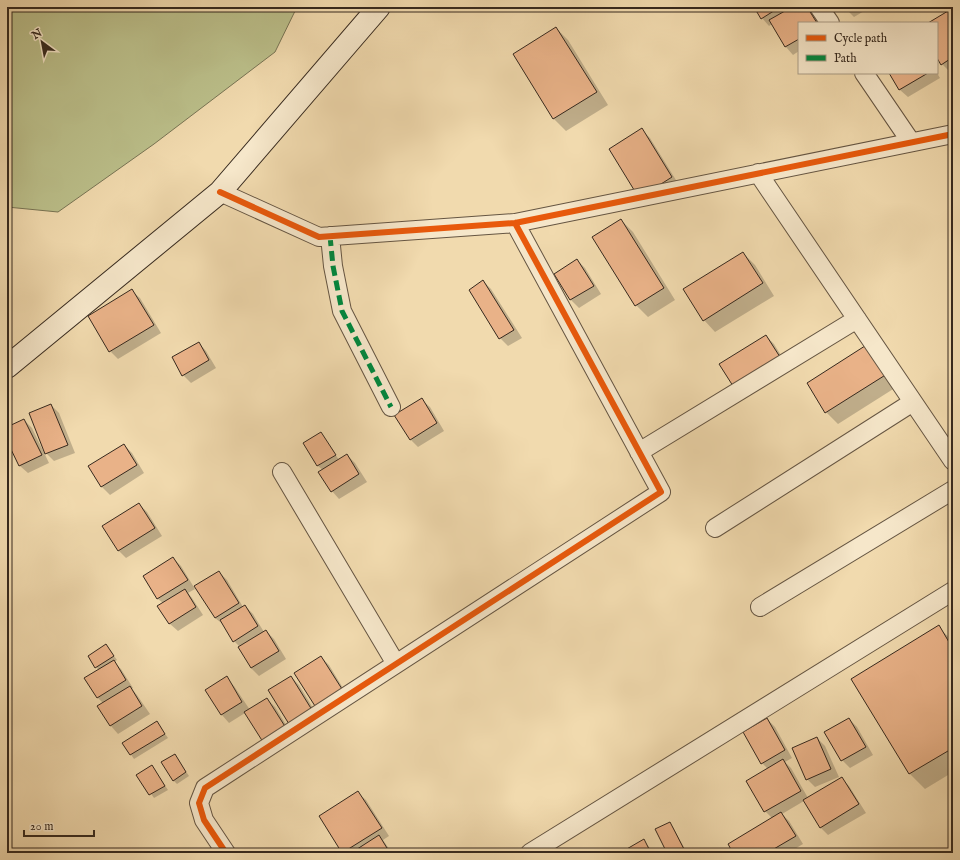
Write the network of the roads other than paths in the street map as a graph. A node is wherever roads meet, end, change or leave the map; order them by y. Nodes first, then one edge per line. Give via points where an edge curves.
1 (379, 7) edge
2 (819, 7) edge
3 (829, 22) edge
4 (865, 74) edge
5 (953, 134) edge
6 (911, 142) junction
7 (758, 173) junction
8 (220, 192) junction
9 (515, 223) junction
10 (330, 236) junction
11 (857, 319) junction
12 (7, 367) edge
13 (913, 402) junction
14 (391, 407) dead end
15 (638, 452) junction
16 (953, 461) edge
17 (282, 472) dead end
18 (953, 490) edge
19 (715, 528) dead end
20 (953, 591) edge
21 (760, 607) dead end
22 (396, 664) junction
23 (226, 853) edge
24 (530, 853) edge

1 - 8 street
2 - 3 street
4 - 6 street
5 - 6 street
6 - 7 street
7 - 9 street
7 - 11 street
8 - 10 street via 319,236
8 - 12 street
9 - 10 street
9 - 15 street
10 - 14 street via 342,311
11 - 13 street
11 - 15 street
13 - 16 street
13 - 19 street
15 - 22 street via 661,492
17 - 22 street
18 - 21 street
20 - 24 street
22 - 23 street via 205,788 199,803 204,820

